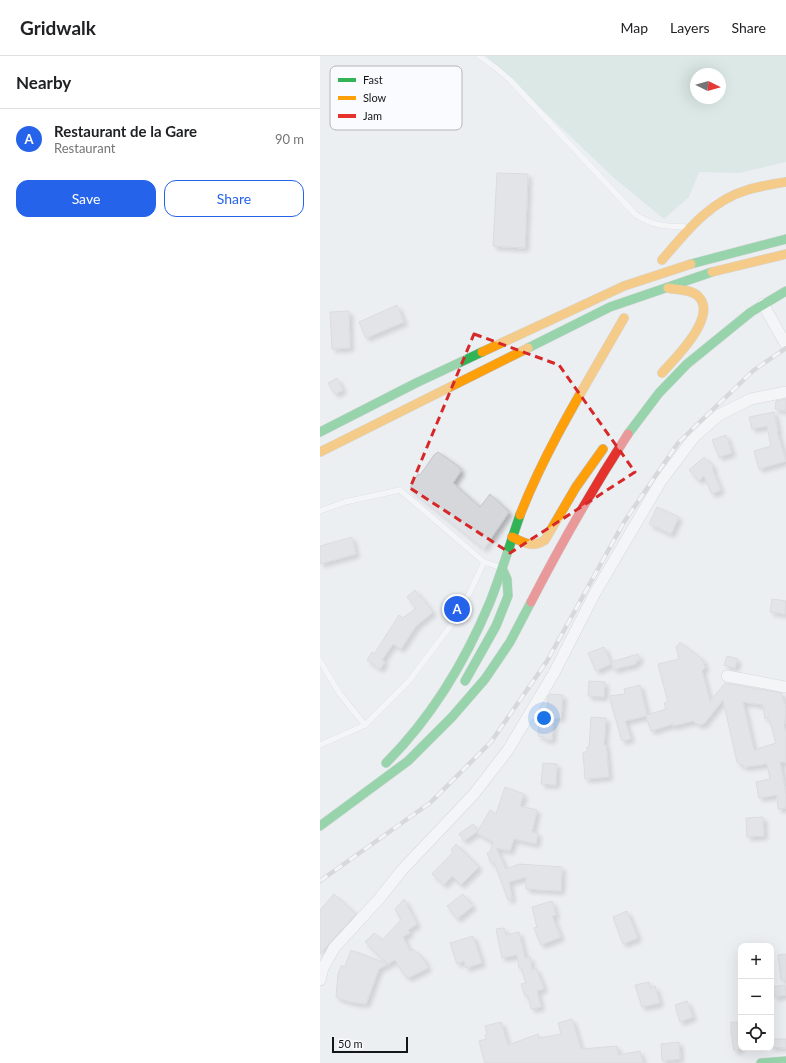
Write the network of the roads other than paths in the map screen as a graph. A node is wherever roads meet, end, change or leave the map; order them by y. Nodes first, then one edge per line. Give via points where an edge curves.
1 (480, 56) edge
2 (786, 182) edge
3 (768, 184) junction
4 (786, 186) edge
5 (689, 227) junction
6 (785, 239) edge
7 (786, 254) edge
8 (662, 260) dead end
9 (668, 288) junction
10 (786, 291) edge
11 (763, 304) junction
12 (624, 318) dead end
13 (786, 345) edge
14 (654, 383) dead end
15 (786, 392) edge
16 (320, 432) edge
17 (610, 439) dead end
18 (320, 452) edge
19 (320, 511) edge
20 (512, 537) junction
21 (484, 562) junction
22 (502, 568) junction
23 (320, 661) edge
24 (727, 676) dead end
25 (786, 687) edge
26 (459, 691) dead end
27 (445, 712) dead end
28 (365, 725) junction
29 (320, 745) edge
30 (408, 761) junction
31 (377, 771) dead end
32 (320, 826) edge
33 (320, 980) edge
34 (786, 1061) edge
35 (760, 1063) edge

1 - 5 lane via 510,80 635,214 652,224
2 - 3 main road
3 - 4 main road
3 - 5 main road via 730,196
5 - 8 main road
6 - 16 main road via 702,260 624,286 416,383
7 - 9 main road via 711,272
9 - 14 main road via 698,296 704,310 698,329
9 - 18 main road via 610,307
10 - 11 main road
11 - 13 street
11 - 30 main road via 687,364 659,393 632,427 559,548 510,642 485,679
12 - 20 main road via 568,414 535,479
15 - 33 street via 751,399 719,415 695,436 661,481 508,750 474,794 402,870 334,948 323,968
17 - 20 main road via 576,487 545,540 533,545
19 - 21 lane via 345,502 400,490
20 - 22 main road
21 - 22 lane
21 - 28 lane via 455,618 430,654 409,680
22 - 26 main road via 507,579 508,596 496,626
22 - 31 main road via 483,618 441,696 418,729
23 - 28 lane via 340,694
24 - 25 street
27 - 30 main road
28 - 29 lane
30 - 32 main road
34 - 35 main road

